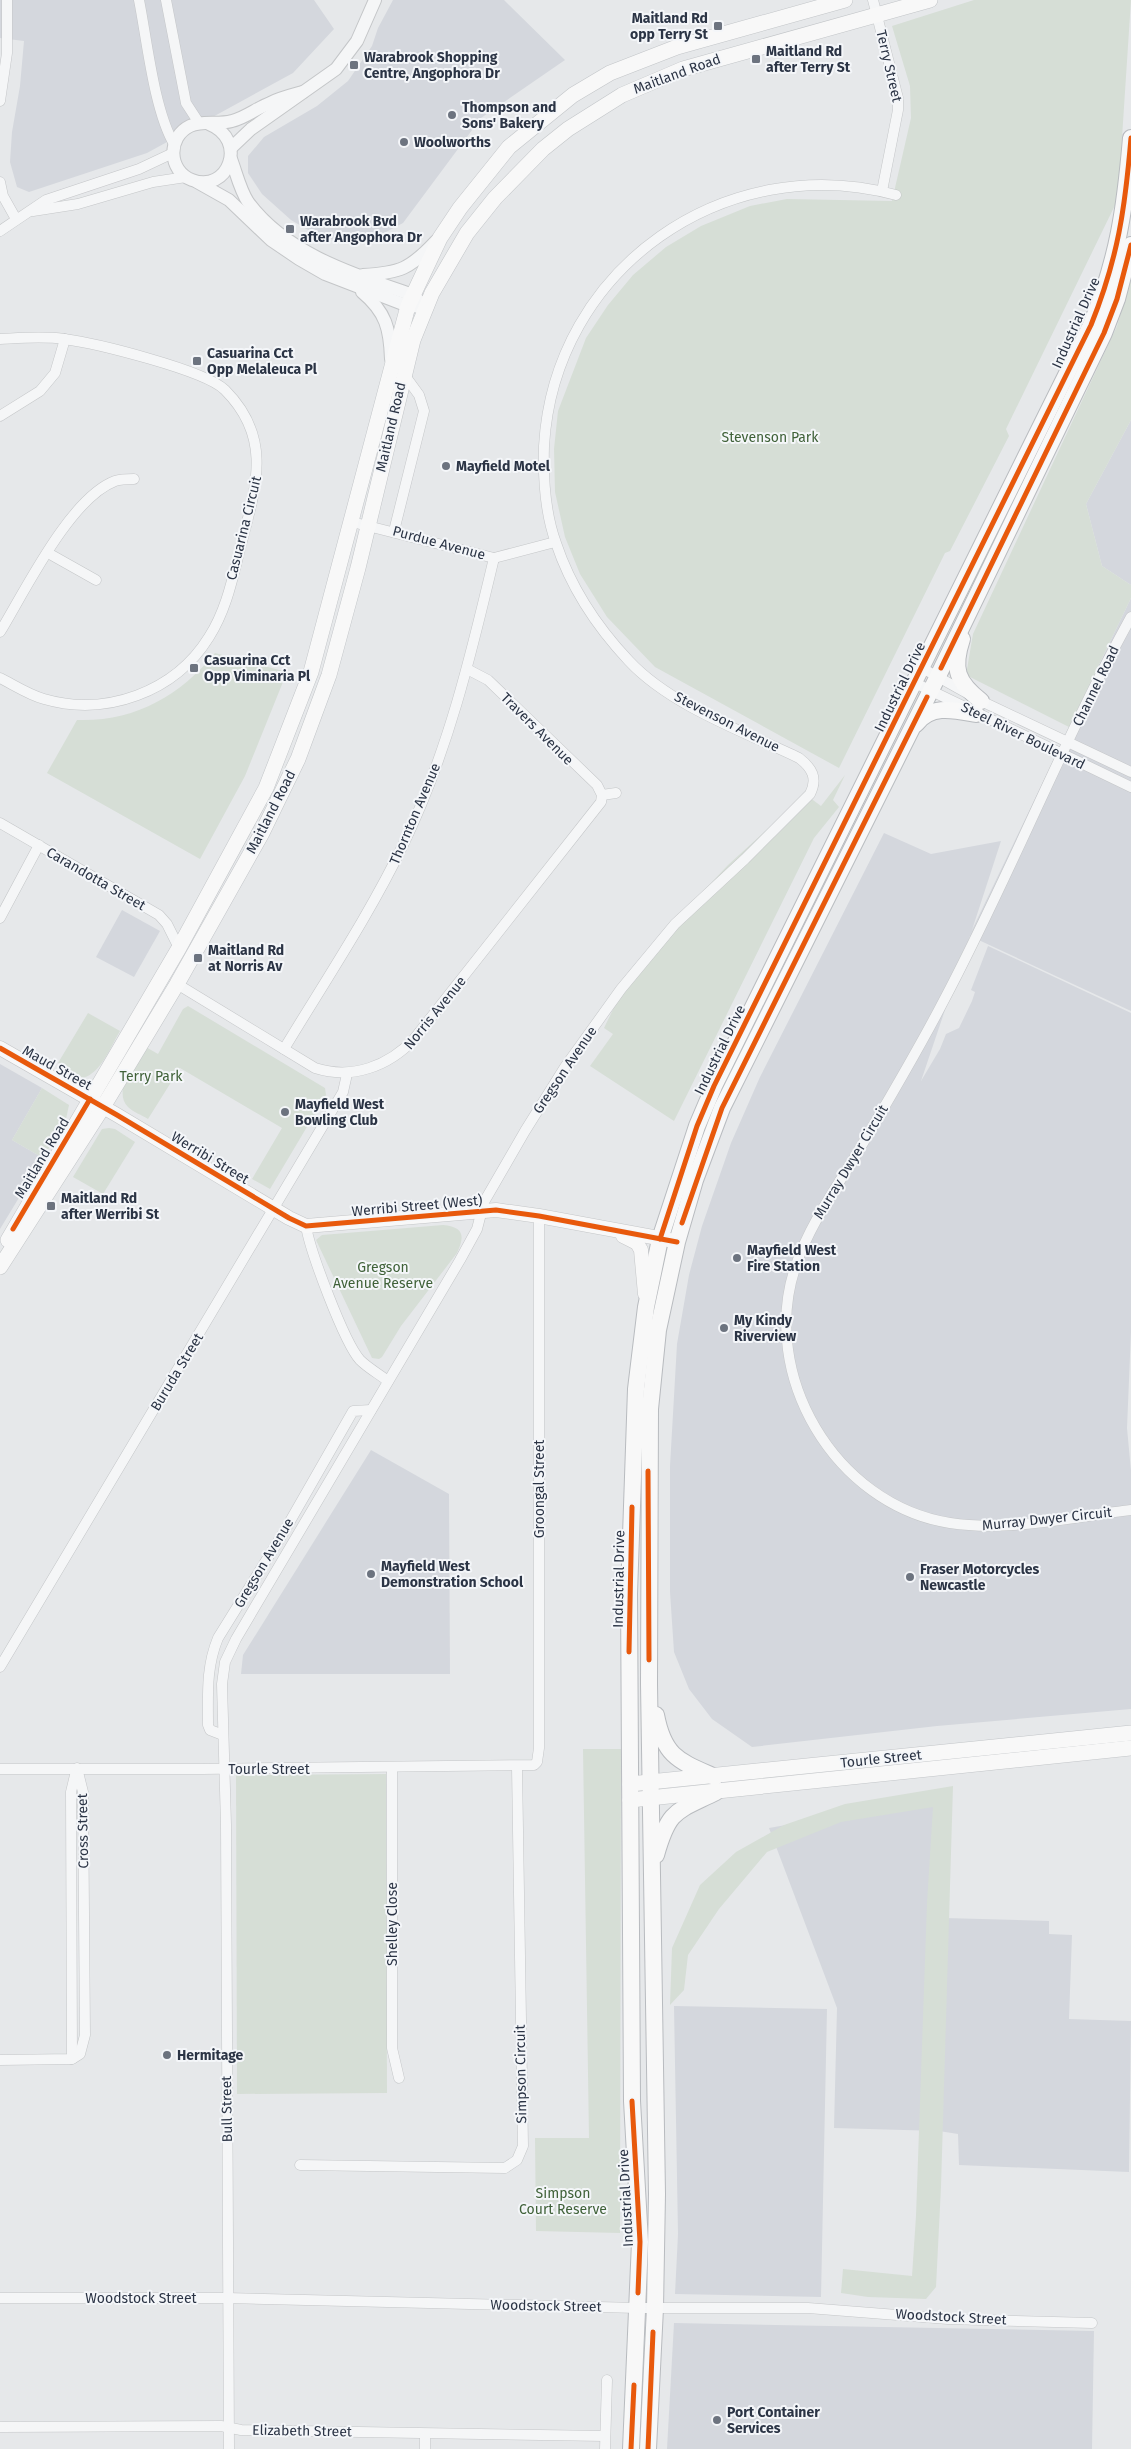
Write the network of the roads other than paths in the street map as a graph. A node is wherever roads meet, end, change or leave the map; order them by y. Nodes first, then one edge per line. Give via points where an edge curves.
1 (7, 0) edge
2 (139, 0) edge
3 (166, 0) edge
4 (375, 0) edge
5 (845, 0) edge
6 (930, 0) edge
7 (874, 7) edge
8 (3, 54) edge
9 (303, 92) junction
10 (0, 101) edge
11 (204, 124) junction
12 (1131, 138) edge
13 (173, 148) junction
14 (231, 154) junction
15 (191, 180) junction
16 (0, 182) edge
17 (882, 191) junction
18 (896, 195) dead end
19 (20, 216) junction
20 (0, 231) edge
21 (440, 238) junction
22 (1131, 245) edge
23 (356, 282) junction
24 (410, 301) junction
25 (425, 307) junction
26 (0, 338) edge
27 (65, 339) junction
28 (397, 371) junction
29 (0, 416) edge
30 (134, 478) dead end
31 (352, 522) junction
32 (369, 525) junction
33 (394, 532) junction
34 (555, 542) junction
35 (48, 553) junction
36 (494, 558) junction
37 (96, 580) dead end
38 (981, 584) junction
39 (1131, 617) edge
40 (0, 632) edge
41 (922, 668) junction
42 (467, 669) junction
43 (0, 678) edge
44 (915, 683) junction
45 (934, 683) junction
46 (979, 707) junction
47 (907, 737) junction
48 (1068, 742) junction
49 (1062, 755) junction
50 (1131, 772) edge
51 (813, 773) joint
52 (1131, 787) edge
53 (616, 793) dead end
54 (602, 795) junction
55 (0, 823) edge
56 (39, 845) junction
57 (0, 918) edge
58 (179, 948) junction
59 (177, 984) junction
60 (0, 1048) edge
61 (284, 1049) junction
62 (347, 1074) junction
63 (97, 1103) junction
64 (274, 1210) junction
65 (480, 1212) junction
66 (539, 1216) junction
67 (306, 1226) junction
68 (598, 1228) junction
69 (660, 1239) junction
70 (677, 1242) junction
71 (0, 1258) edge
72 (0, 1267) edge
73 (646, 1308) junction
74 (388, 1381) junction
75 (371, 1410) junction
76 (1131, 1510) edge
77 (0, 1667) edge
78 (649, 1684) junction
79 (1131, 1733) edge
80 (223, 1735) junction
81 (1131, 1748) edge
82 (537, 1762) joint
83 (517, 1767) junction
84 (77, 1768) junction
85 (392, 1768) junction
86 (0, 1769) edge
87 (223, 1769) junction
88 (650, 1783) junction
89 (630, 1784) junction
90 (716, 1784) junction
91 (630, 1800) junction
92 (650, 1800) junction
93 (651, 1873) junction
94 (0, 2060) edge
95 (399, 2078) dead end
96 (300, 2165) dead end
97 (0, 2298) edge
98 (227, 2298) junction
99 (638, 2308) junction
100 (654, 2308) junction
101 (1092, 2323) dead end
102 (607, 2380) dead end
103 (0, 2427) edge
104 (229, 2428) junction
105 (425, 2434) junction
106 (605, 2436) junction
107 (229, 2449) edge
108 (425, 2449) edge
109 (605, 2449) edge
110 (631, 2449) edge
111 (648, 2449) edge

1 - 8 street
2 - 13 street via 160,105
3 - 11 street via 186,103
4 - 9 street via 348,55
5 - 21 main road, Maitland Road via 676,47 610,73 573,94 509,147
6 - 7 main road, Maitland Road
7 - 17 street, Terry Street via 898,98
7 - 25 main road, Maitland Road via 683,69 651,81 596,110 543,149 495,198 467,233
8 - 10 street
9 - 11 street via 270,102 232,121
9 - 14 street via 251,130
11 - 13 street via 184,130
11 - 14 street via 224,133
12 - 41 highway, Industrial Drive via 1120,234 1091,325
13 - 15 street via 179,171
13 - 19 street via 139,169 46,200
14 - 15 street via 222,175 206,182
14 - 23 street via 248,201 299,247
15 - 19 street via 153,182 78,204
15 - 23 street via 229,200 271,240 299,259
16 - 19 street via 3,196
17 - 18 street, Stevenson Avenue
17 - 34 street, Stevenson Avenue via 821,184 761,190 677,224 630,261 610,282 572,340 556,377 545,429 543,462 546,502
19 - 20 street
21 - 23 street via 419,258 398,271
21 - 24 main road, Maitland Road
22 - 38 highway, Industrial Drive via 1118,299 1104,334
23 - 24 street
23 - 28 street via 384,317
24 - 25 street
24 - 28 main road, Maitland Road
25 - 28 main road, Maitland Road
26 - 27 street, Casuarina Circuit
27 - 29 street via 55,373 40,392
27 - 43 street, Casuarina Circuit via 176,366 224,388 247,419 257,445 258,466 252,502 224,606 209,638 187,665 172,677 153,690 136,696 88,705 44,699
28 - 31 main road, Maitland Road
28 - 32 main road, Maitland Road
28 - 33 street via 419,395 424,411
30 - 35 street via 116,481 88,499 66,522
31 - 32 street, Purdue Avenue
31 - 58 main road, Maitland Road via 311,672 280,754 262,796
32 - 33 street, Purdue Avenue
32 - 59 main road, Maitland Road via 329,675 298,760 262,833
33 - 36 street, Purdue Avenue
34 - 36 street, Purdue Avenue
34 - 51 street, Stevenson Avenue via 569,578 590,613 632,664 662,688 694,707 799,758
35 - 37 street
35 - 40 street
36 - 42 street, Thornton Avenue
38 - 45 highway, Industrial Drive
38 - 46 highway via 960,645 957,667 959,678
39 - 48 street, Channel Road
41 - 44 highway, Industrial Drive
41 - 45 street, Steel River Boulevard
42 - 54 street, Travers Avenue via 488,680 597,785
42 - 61 street, Thornton Avenue via 439,757 405,842 378,894
44 - 45 street, Steel River Boulevard
44 - 69 highway, Industrial Drive via 714,1086 694,1135
45 - 46 street, Steel River Boulevard
45 - 46 street, Steel River Boulevard
45 - 47 highway, Industrial Drive
46 - 47 highway via 933,711 921,718
46 - 48 street, Steel River Boulevard
46 - 49 street, Steel River Boulevard
47 - 70 highway, Industrial Drive via 722,1108
48 - 49 street, Channel Road
48 - 50 street, Steel River Boulevard
49 - 52 street, Steel River Boulevard
49 - 76 street, Murray Dwyer Circuit via 945,999 807,1237 794,1268 786,1331 796,1387 820,1437 844,1467 868,1488 903,1508 946,1522 978,1527
51 - 65 street, Gregson Avenue via 814,787 810,794 675,924 621,988 565,1066
53 - 54 street
54 - 62 street, Norris Avenue via 588,822 414,1040 382,1064
55 - 56 street, Carandotta Street
56 - 57 street
56 - 58 street, Carandotta Street via 159,915
58 - 63 main road, Maitland Road
59 - 61 street, Norris Avenue
59 - 63 main road, Maitland Road
60 - 63 main road, Maud Street
61 - 62 street, Norris Avenue via 315,1068
62 - 64 street, Buruda Street via 343,1092
63 - 64 main road, Werribi Street
63 - 71 main road, Maitland Road via 13,1229
63 - 72 main road, Maitland Road
64 - 67 main road, Werribi Street
64 - 77 street, Buruda Street
65 - 66 main road, Werribi Street (West) via 496,1210
65 - 67 main road, Werribi Street (West)
65 - 74 street, Gregson Avenue via 476,1229 460,1260
66 - 68 main road, Werribi Street (West)
66 - 82 street, Groongal Street
67 - 74 street via 311,1248 348,1340 360,1359
68 - 69 main road, Werribi Street (West)
68 - 73 main road via 634,1240 640,1247
69 - 70 main road, Werribi Street (West)
69 - 73 highway, Industrial Drive
70 - 78 highway, Industrial Drive via 658,1330 650,1409
73 - 89 highway, Industrial Drive via 633,1434 629,1594
74 - 75 street, Gregson Avenue
75 - 80 street, Gregson Avenue via 230,1651 222,1684
75 - 80 street, Gregson Avenue via 353,1411 218,1638 208,1671 208,1725 210,1730
78 - 88 highway, Industrial Drive
78 - 90 highway via 659,1732 669,1752
79 - 90 main road, Tourle Street
80 - 87 street, Gregson Avenue
81 - 90 main road, Tourle Street
82 - 83 street, Tourle Street
83 - 85 street, Tourle Street
83 - 96 street, Simpson Circuit via 523,2146 517,2160 505,2168
84 - 86 street, Tourle Street
84 - 87 street, Tourle Street
84 - 94 street, Cross Street via 71,1792 72,2059
85 - 87 street, Tourle Street
85 - 95 street, Shelley Close via 392,2048
87 - 98 street, Bull Street via 226,1835
88 - 89 main road, Tourle Street
88 - 90 main road, Tourle Street
88 - 92 highway, Industrial Drive
89 - 91 highway, Industrial Drive
90 - 92 main road, Tourle Street
90 - 93 highway via 669,1819
91 - 92 main road, Tourle Street
91 - 99 highway, Industrial Drive via 632,2102 640,2242
92 - 93 highway, Industrial Drive
93 - 100 highway, Industrial Drive via 657,2194
97 - 98 street, Woodstock Street
98 - 99 street, Woodstock Street
98 - 104 street, Bull Street
99 - 100 street, Woodstock Street
99 - 110 highway, Industrial Drive
100 - 101 street, Woodstock Street via 836,2309 948,2319
100 - 111 highway, Industrial Drive
102 - 106 street
103 - 104 street, Elizabeth Street
104 - 105 street, Elizabeth Street
104 - 107 street, Bull Street
105 - 106 street, Elizabeth Street
105 - 108 street
106 - 109 street

